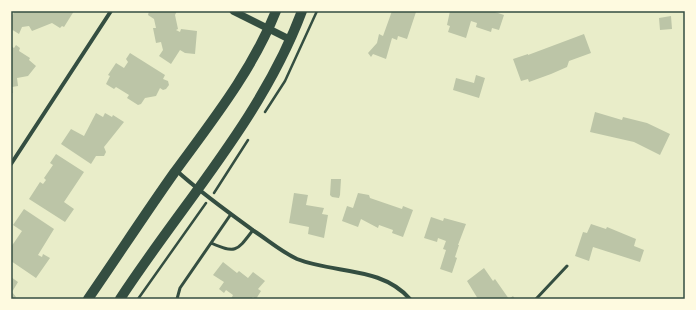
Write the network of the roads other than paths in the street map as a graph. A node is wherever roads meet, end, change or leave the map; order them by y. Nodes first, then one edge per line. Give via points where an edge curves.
1 (111, 11) edge
2 (233, 11) edge
3 (276, 11) edge
4 (302, 11) edge
5 (269, 29) junction
6 (291, 40) junction
7 (11, 164) edge
8 (176, 171) junction
9 (198, 190) junction
10 (232, 214) junction
11 (253, 230) junction
12 (211, 243) junction
13 (567, 266) dead end
14 (88, 299) edge
15 (120, 299) edge
16 (177, 299) edge
17 (410, 299) edge
18 (536, 299) edge

1 - 7 street
2 - 5 street
3 - 5 main road
4 - 6 main road
5 - 6 street
5 - 8 main road via 248,69
6 - 9 main road via 253,109
8 - 9 street
8 - 14 main road
9 - 10 street
9 - 15 main road via 145,260
10 - 11 street
10 - 12 lane
11 - 12 lane via 234,251
11 - 17 street via 297,259 383,278 402,290
12 - 16 lane via 180,288
13 - 18 lane

